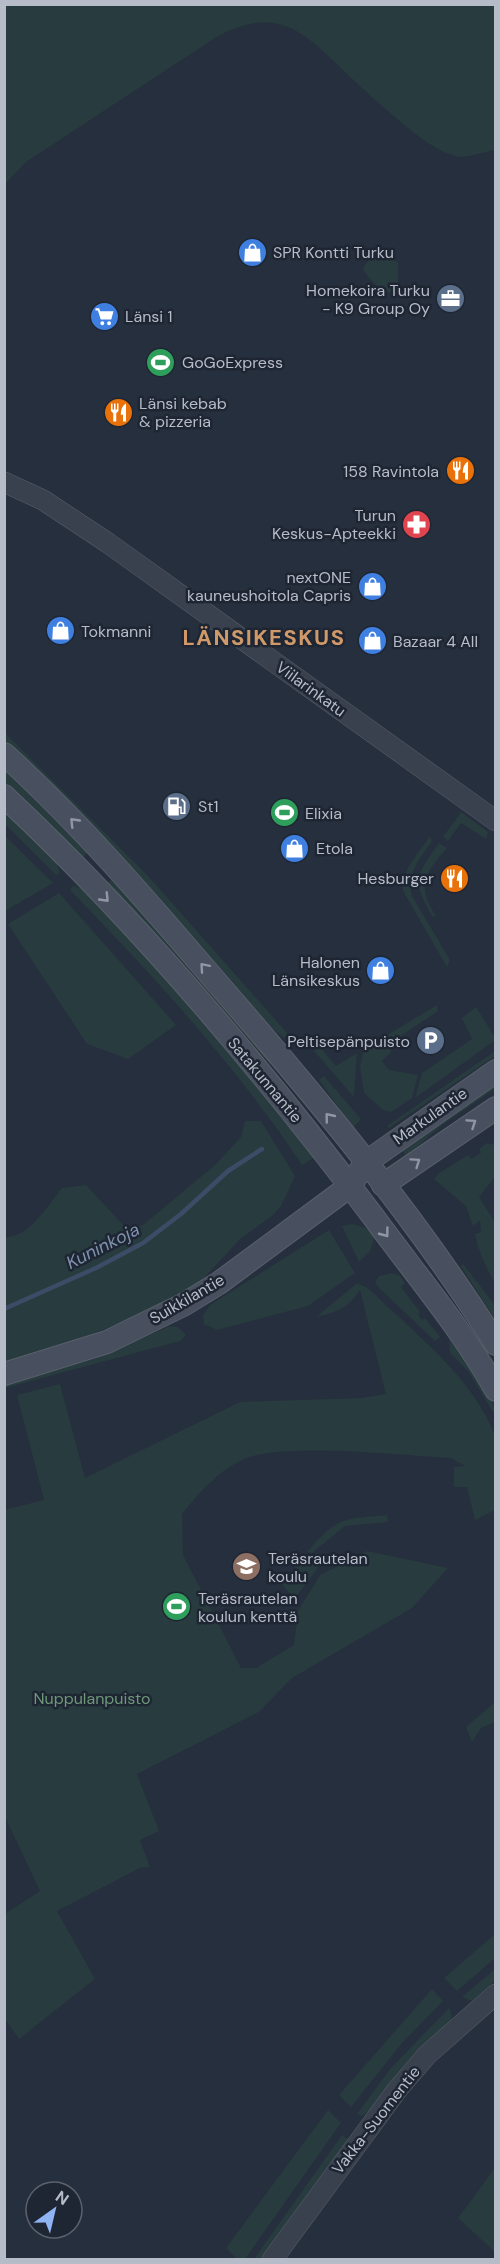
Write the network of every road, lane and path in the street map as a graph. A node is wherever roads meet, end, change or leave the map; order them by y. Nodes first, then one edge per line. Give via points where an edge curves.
1 (4, 482) edge
2 (4, 754) edge
3 (4, 796) edge
4 (495, 820) edge
5 (495, 1071) edge
6 (495, 1108) edge
7 (365, 1163) junction
8 (383, 1185) junction
9 (350, 1186) junction
10 (495, 1344) edge
11 (4, 1374) edge
12 (495, 1390) edge
13 (495, 1994) edge
14 (272, 2259) edge

1 - 4 street, Viilarinkatu via 43,500 108,543
7 -> 2 main road, Satakunnantie via 248,1018 131,883
3 -> 9 main road, Satakunnantie via 148,942
5 - 7 main road, Markulantie
8 -> 6 main road, Markulantie
7 - 8 main road, Satakunnantie
7 - 9 main road
8 - 9 main road
8 - 10 main road, Satakunnantie via 465,1296
9 - 11 main road, Suikkilantie via 219,1284 183,1305 107,1342
9 -> 12 main road, Satakunnantie via 467,1344
13 - 14 street, Vakka-Suomentie via 427,2055 397,2090

